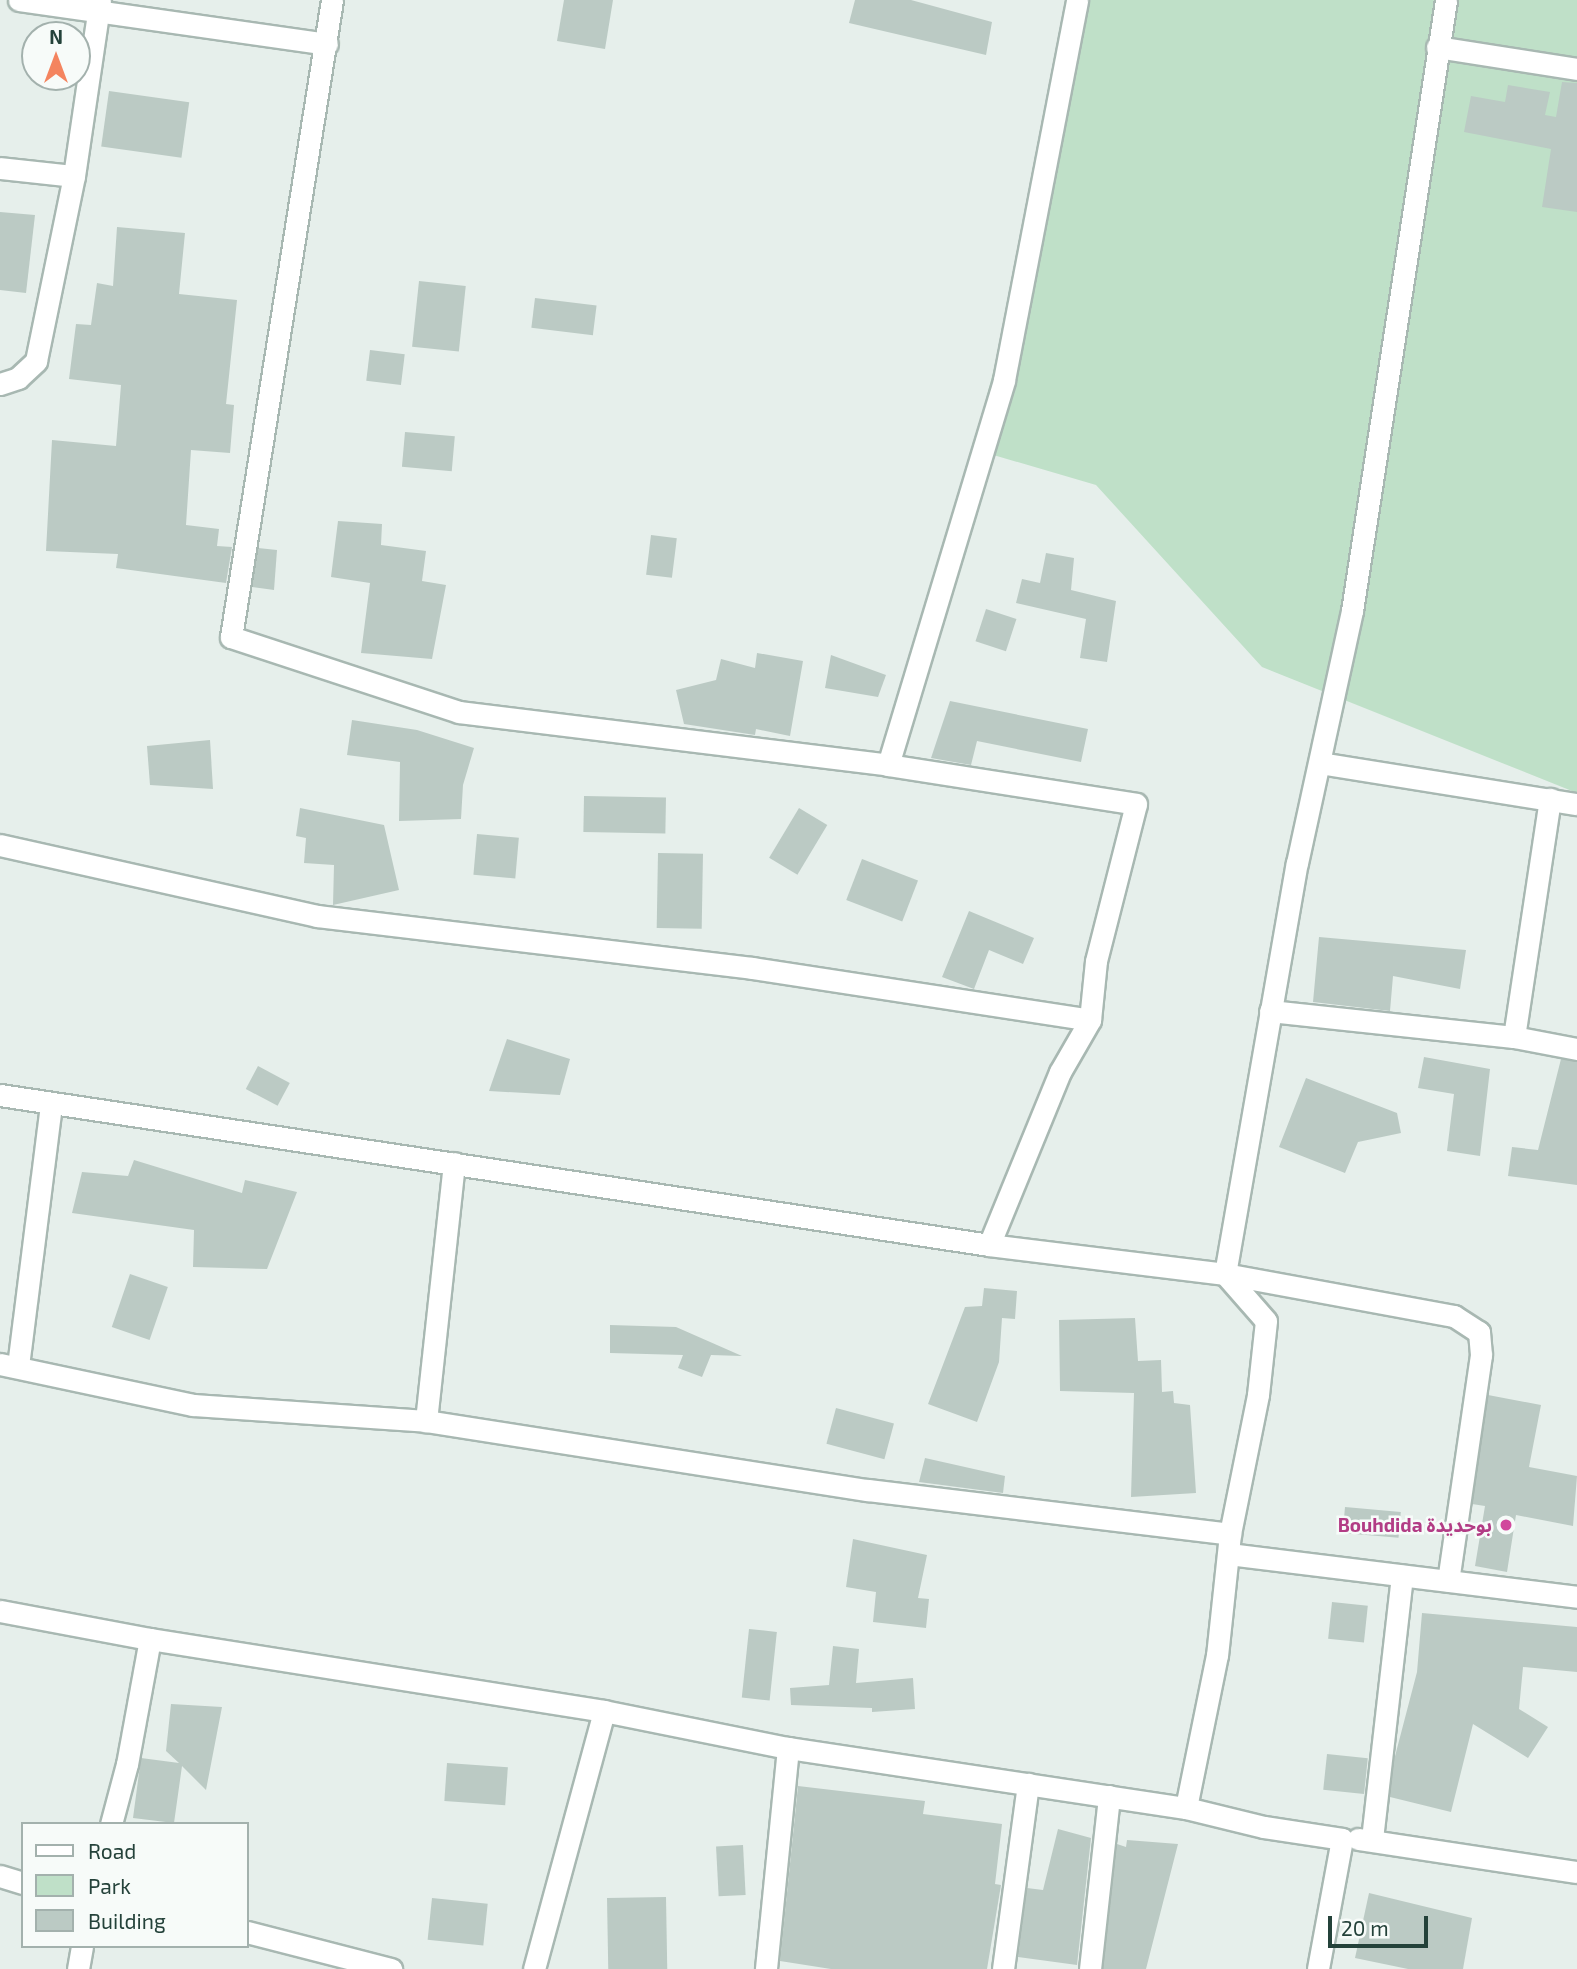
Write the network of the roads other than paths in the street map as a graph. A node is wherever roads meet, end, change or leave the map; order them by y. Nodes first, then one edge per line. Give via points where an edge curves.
1 (19, 0) edge
2 (332, 0) edge
3 (1077, 0) edge
4 (1446, 0) edge
5 (99, 7) edge
6 (327, 44) junction
7 (1437, 47) junction
8 (1577, 69) edge
9 (0, 168) edge
10 (74, 176) junction
11 (0, 384) edge
12 (1320, 763) junction
13 (888, 765) junction
14 (1550, 799) junction
15 (1577, 804) edge
16 (0, 845) edge
17 (1270, 1011) junction
18 (1090, 1020) junction
19 (1514, 1037) junction
20 (1577, 1049) edge
21 (0, 1095) edge
22 (51, 1103) junction
23 (454, 1163) junction
24 (989, 1245) junction
25 (1225, 1274) junction
26 (9, 1365) edge
27 (426, 1421) junction
28 (1230, 1544) junction
29 (1402, 1576) junction
30 (1448, 1581) junction
31 (1577, 1597) edge
32 (0, 1611) edge
33 (149, 1639) junction
34 (604, 1711) junction
35 (788, 1748) junction
36 (1028, 1784) junction
37 (1109, 1796) junction
38 (1186, 1808) junction
39 (112, 1822) edge
40 (1342, 1839) junction
41 (1372, 1839) junction
42 (1577, 1872) edge
43 (0, 1876) edge
44 (21, 1882) edge
45 (248, 1931) edge
46 (82, 1948) edge
47 (78, 1969) edge
48 (391, 1969) edge
49 (534, 1969) edge
50 (766, 1969) edge
51 (1003, 1969) edge
52 (1090, 1969) edge
53 (1318, 1969) edge

1 - 5 street
2 - 6 street
3 - 13 street via 1004,380
4 - 7 street
5 - 6 street
5 - 10 street
6 - 13 street via 231,638 459,712
7 - 8 street
7 - 12 street via 1352,611
9 - 10 street
10 - 11 street via 36,361 18,378
12 - 14 street
12 - 17 street
13 - 18 street via 1136,804 1096,961
14 - 15 street
14 - 19 street
16 - 18 street via 304,914 752,968
17 - 19 street
17 - 25 street
18 - 24 street via 1060,1072
19 - 20 street
21 - 22 street
22 - 23 street
22 - 26 street
23 - 24 street
23 - 27 street
24 - 25 street
25 - 28 street via 1266,1321 1258,1395
25 - 30 street via 1454,1317 1479,1332 1481,1355
26 - 27 street via 193,1405
27 - 28 street
28 - 29 street
28 - 38 street via 1217,1655
29 - 30 street
29 - 41 street
30 - 31 street
32 - 33 street
33 - 34 street
33 - 39 street via 127,1764
34 - 35 street
34 - 49 street
35 - 36 street
35 - 50 street
36 - 37 street
36 - 51 street
37 - 38 street
37 - 52 street
38 - 40 street
40 - 41 street
40 - 53 street
41 - 42 street
43 - 44 street
45 - 48 street
46 - 47 street

